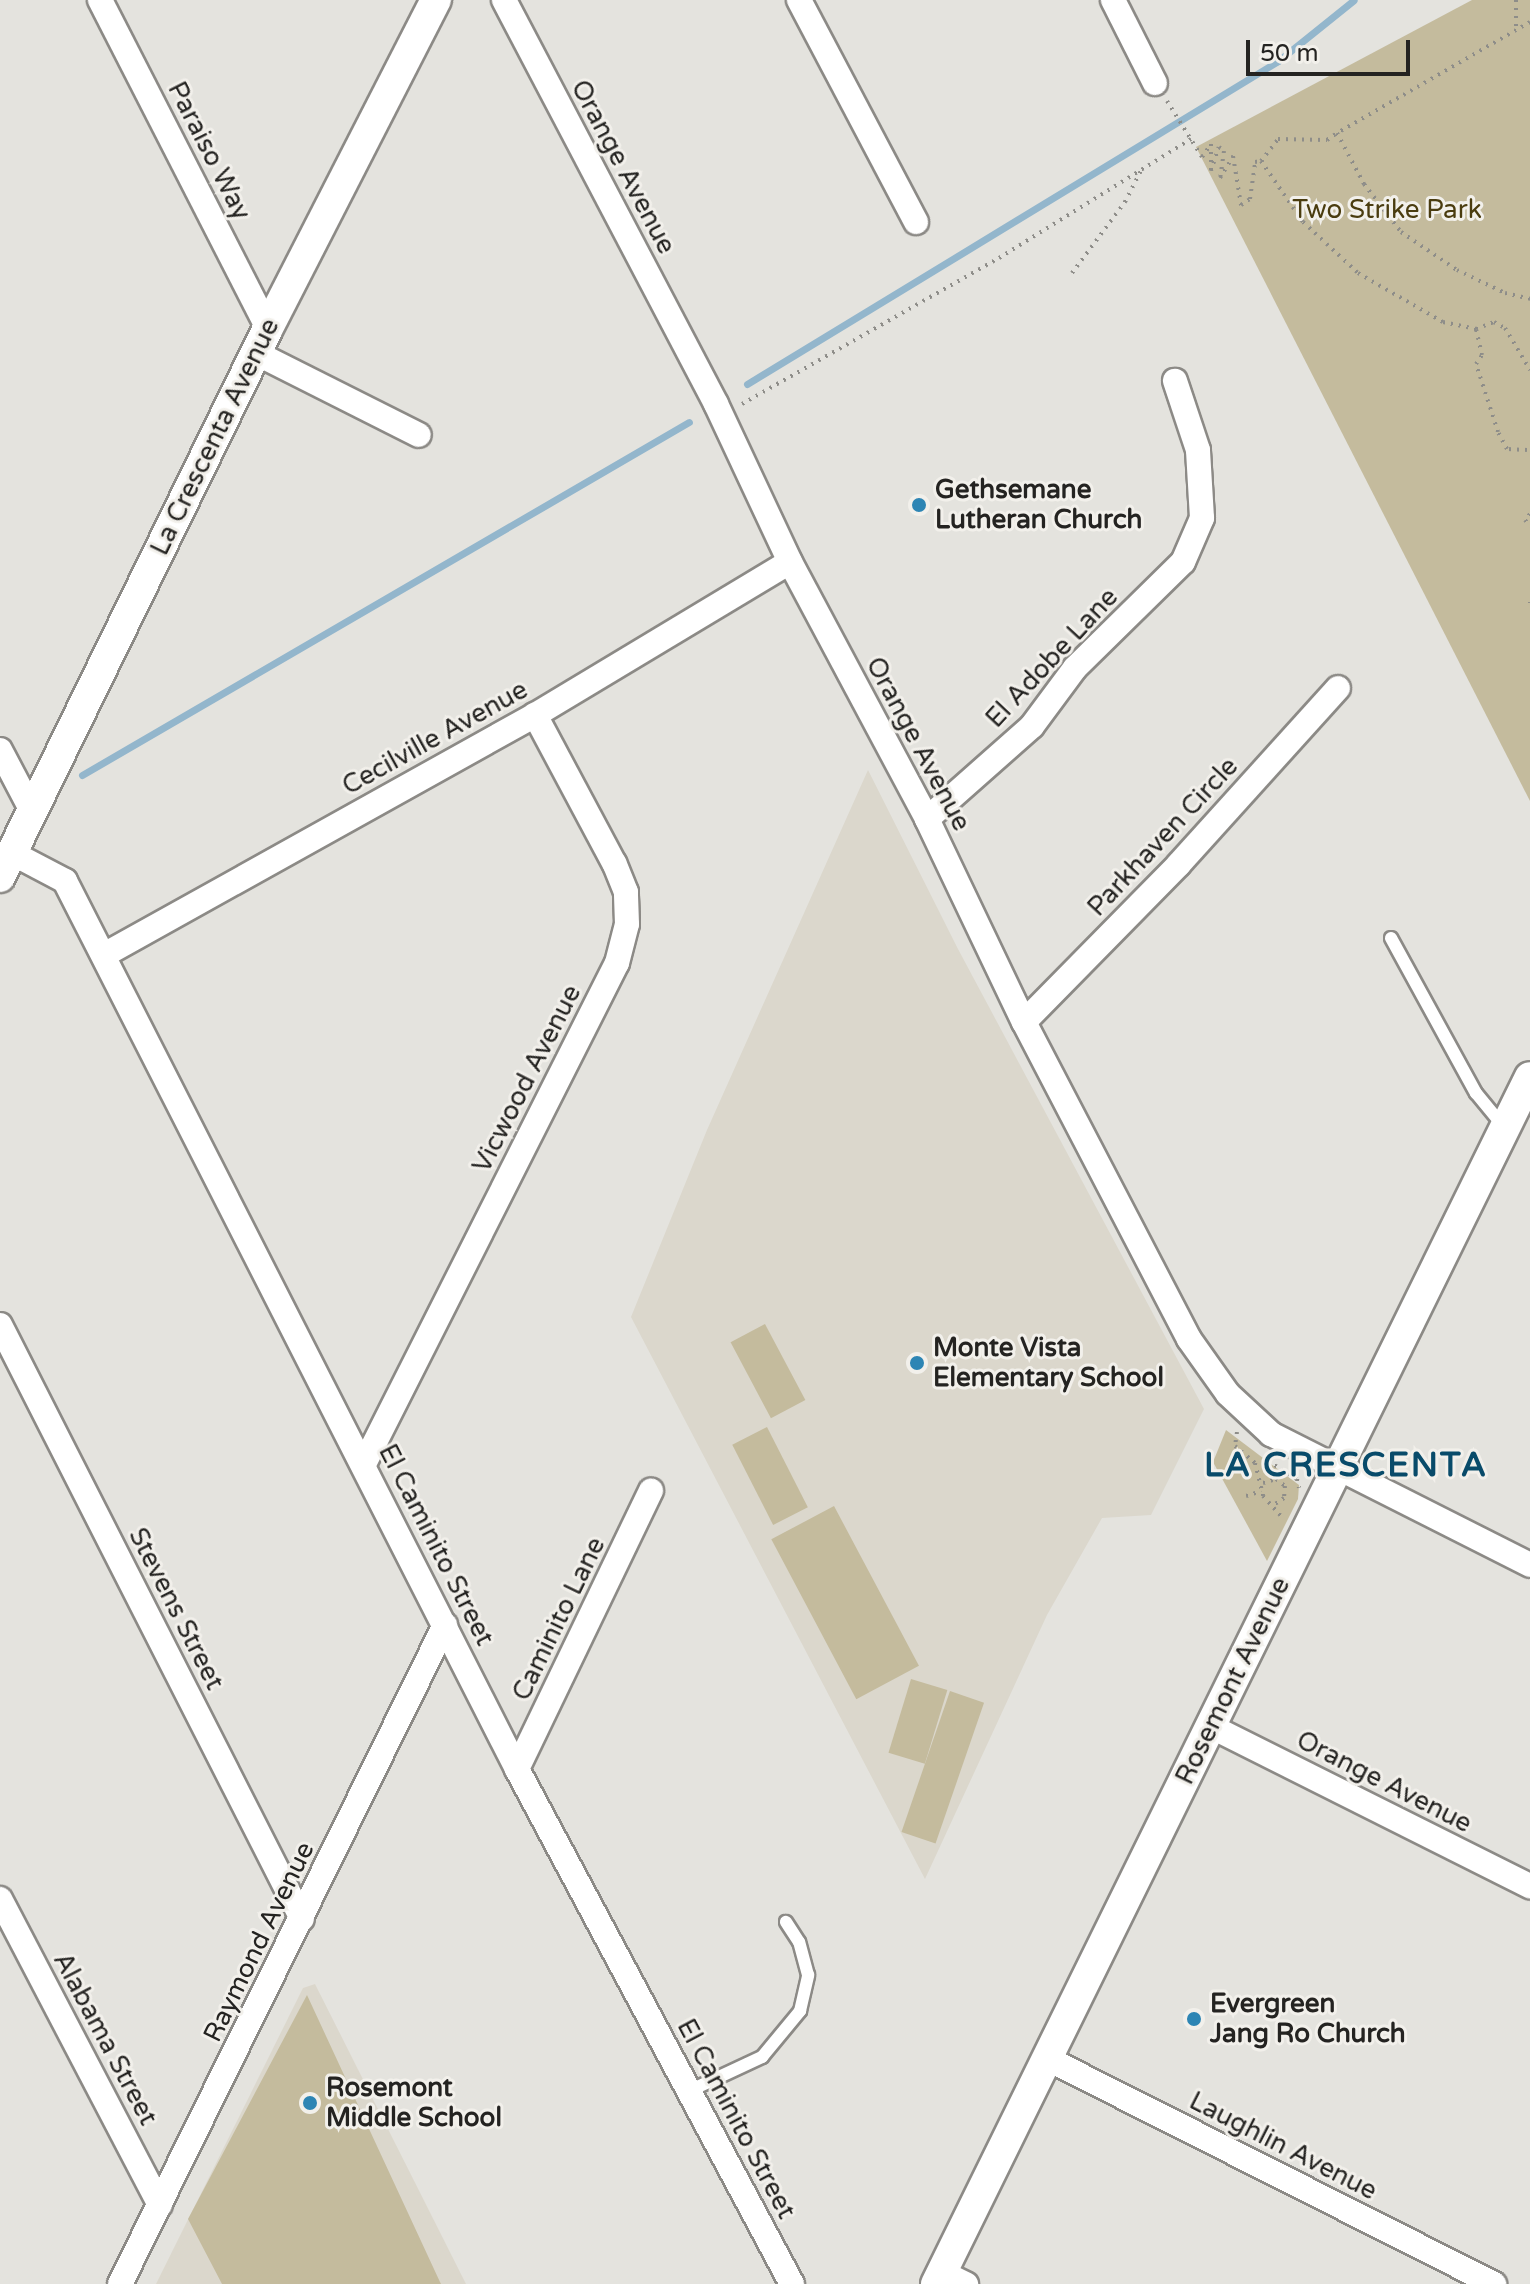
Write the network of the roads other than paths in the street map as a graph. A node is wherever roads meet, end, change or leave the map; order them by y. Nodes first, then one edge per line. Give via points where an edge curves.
1 (100, 0) edge
2 (436, 0) edge
3 (504, 0) edge
4 (799, 0) edge
5 (1113, 0) edge
6 (1161, 92) road end
7 (916, 222) dead end
8 (262, 340) junction
9 (1175, 381) dead end
10 (419, 435) dead end
11 (790, 562) junction
12 (1338, 688) dead end
13 (535, 715) junction
14 (0, 750) edge
15 (32, 811) junction
16 (927, 819) junction
17 (6, 865) edge
18 (1391, 938) dead end
19 (104, 955) junction
20 (1024, 1022) junction
21 (1530, 1077) edge
22 (1504, 1127) junction
23 (0, 1325) edge
24 (364, 1464) junction
25 (1335, 1469) junction
26 (651, 1491) dead end
27 (1530, 1565) edge
28 (445, 1625) junction
29 (1212, 1727) junction
30 (517, 1769) junction
31 (1530, 1886) edge
32 (0, 1899) edge
33 (302, 1919) junction
34 (786, 1922) dead end
35 (1046, 2058) junction
36 (689, 2091) junction
37 (160, 2205) junction
38 (948, 2280) edge
39 (120, 2284) edge
40 (792, 2284) edge
41 (1494, 2284) edge

1 - 8 street, Paraiso Way
2 - 8 street, La Crescenta Avenue
3 - 11 street, Orange Avenue via 721,416
4 - 7 street
5 - 6 street
8 - 10 street
8 - 15 street, La Crescenta Avenue
9 - 16 street, El Adobe Lane via 1198,450 1202,518 1183,562 1075,668 1032,726
11 - 13 street, Cecilville Avenue
11 - 16 street, Orange Avenue
12 - 20 street, Parkhaven Circle via 1179,864
13 - 19 street, Cecilville Avenue
13 - 24 street, Vicwood Avenue via 614,863 626,892 627,924 617,963
14 - 15 street
15 - 17 street, La Crescenta Avenue
16 - 20 street, Orange Avenue
17 - 19 street, El Caminito Street via 65,881
18 - 22 lane via 1476,1093
19 - 24 street, El Caminito Street
20 - 25 street, Orange Avenue via 1189,1339 1228,1394 1271,1434
21 - 22 street, Rosemont Avenue
22 - 25 street, Rosemont Avenue
23 - 33 street, Stevens Street
24 - 28 street, El Caminito Street
25 - 27 street, Orange Avenue
25 - 29 street, Rosemont Avenue
26 - 30 street, Caminito Lane
28 - 30 street, El Caminito Street
28 - 33 street, Raymond Avenue
29 - 31 street, Orange Avenue
29 - 35 street, Rosemont Avenue
30 - 36 street, El Caminito Street
32 - 37 street, Alabama Street
33 - 37 street, Raymond Avenue
34 - 36 lane via 808,1975 800,2011 762,2057
35 - 38 street, Rosemont Avenue
35 - 41 street, Laughlin Avenue
36 - 40 street, El Caminito Street
37 - 39 street, Raymond Avenue

